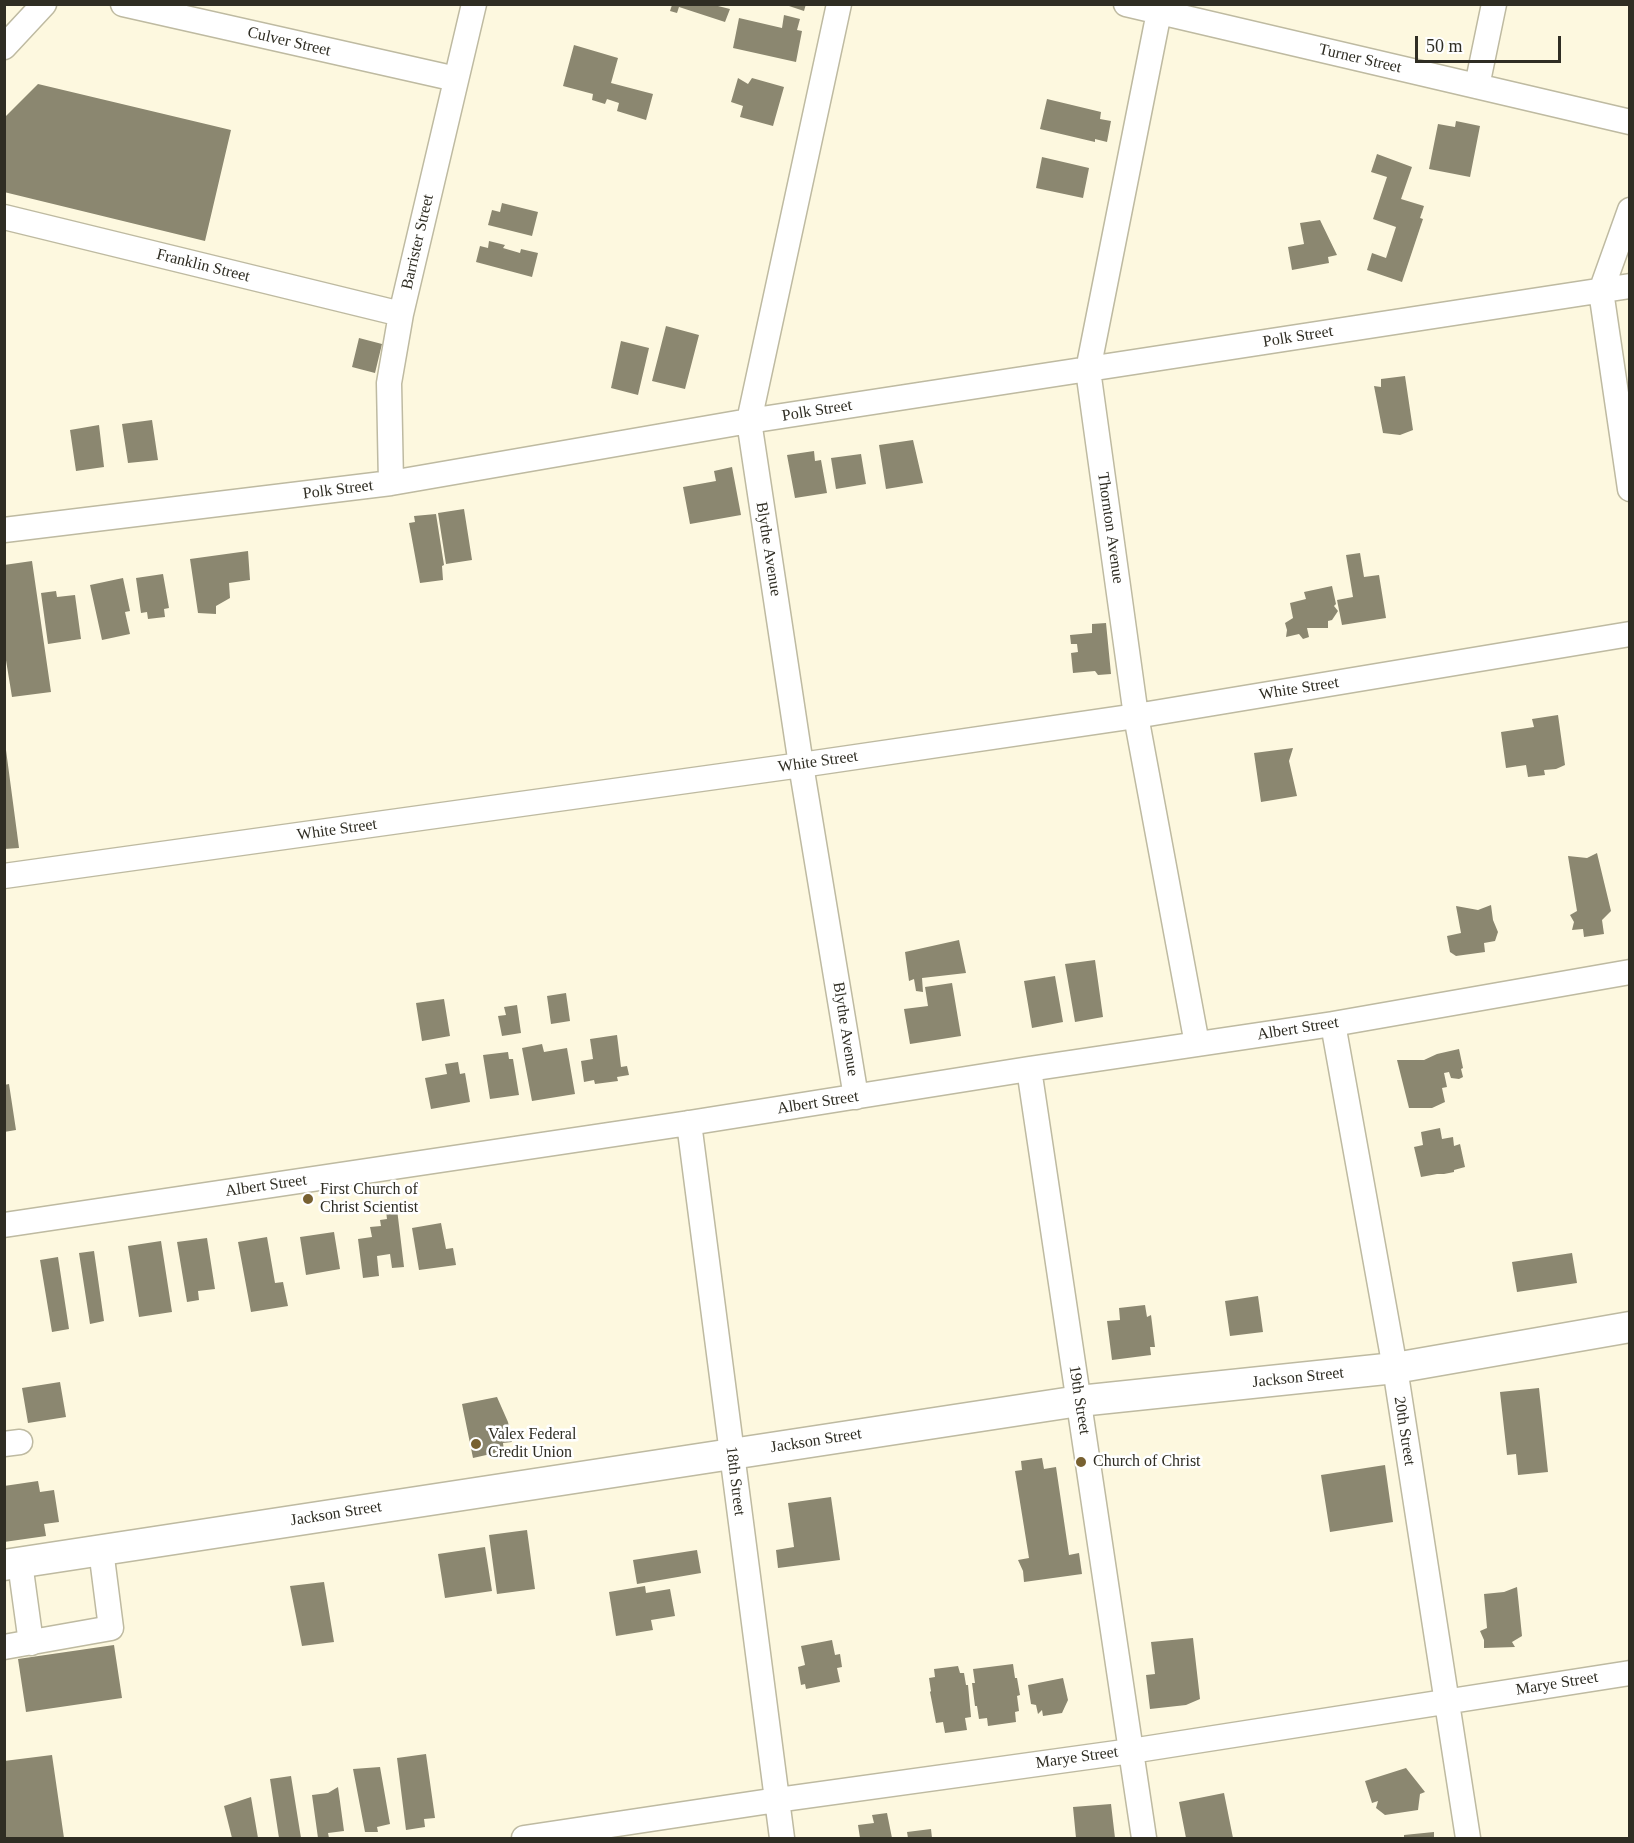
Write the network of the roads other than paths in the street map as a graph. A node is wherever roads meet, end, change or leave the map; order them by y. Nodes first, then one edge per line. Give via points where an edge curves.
1 (44, 4) edge
2 (123, 4) edge
3 (474, 4) edge
4 (839, 4) edge
5 (1126, 4) edge
6 (1494, 4) edge
7 (1159, 12) junction
8 (4, 46) edge
9 (456, 79) junction
10 (1477, 86) junction
11 (1629, 122) edge
12 (1629, 210) edge
13 (4, 217) edge
14 (1629, 286) edge
15 (1601, 291) junction
16 (401, 315) junction
17 (1088, 370) junction
18 (749, 421) junction
19 (391, 483) junction
20 (1629, 489) edge
21 (4, 530) edge
22 (1629, 634) edge
23 (1136, 716) junction
24 (801, 765) junction
25 (4, 876) edge
26 (1629, 972) edge
27 (1334, 1024) junction
28 (1197, 1044) junction
29 (1029, 1069) junction
30 (856, 1097) junction
31 (689, 1123) junction
32 (4, 1225) edge
33 (1629, 1327) edge
34 (1395, 1368) junction
35 (1079, 1401) junction
36 (732, 1454) junction
37 (101, 1550) junction
38 (12, 1564) edge
39 (12, 1641) edge
40 (1629, 1673) edge
41 (1445, 1702) junction
42 (1131, 1751) junction
43 (777, 1800) junction
44 (524, 1839) edge
45 (782, 1839) edge
46 (1144, 1839) edge
47 (1467, 1839) edge

1 - 8 street
2 - 9 street, Culver Street
3 - 9 street, Barrister Street
4 - 18 street, Blythe Avenue
5 - 7 street, Turner Street
6 - 10 street
7 - 10 street, Turner Street
7 - 17 street, Thornton Avenue
9 - 16 street, Barrister Street
10 - 11 street, Turner Street
12 - 15 street
13 - 16 street, Franklin Street
14 - 15 street, Polk Street
15 - 17 street, Polk Street
15 - 20 street
16 - 19 street, Barrister Street via 389,383
17 - 18 street, Polk Street
17 - 23 street, Thornton Avenue
18 - 19 street, Polk Street
18 - 24 street, Blythe Avenue
19 - 21 street, Polk Street
22 - 23 street, White Street
23 - 24 street, White Street
23 - 28 street, Thornton Avenue
24 - 25 street, White Street
24 - 30 street, Blythe Avenue
26 - 27 street, Albert Street
27 - 28 street, Albert Street
27 - 34 street, 20th Street
28 - 29 street, Albert Street
29 - 30 street, Albert Street
29 - 35 street, 19th Street
30 - 31 street, Albert Street
31 - 32 street, Albert Street
31 - 36 street, 18th Street
33 - 34 main road, Jackson Street
34 - 35 main road, Jackson Street
34 - 41 street, 20th Street
35 - 36 main road, Jackson Street
35 - 42 street, 19th Street
36 - 37 main road, Jackson Street
36 - 43 street, 18th Street
37 - 38 main road, Jackson Street
37 - 39 street via 111,1628
38 - 39 street
40 - 41 street, Marye Street
41 - 42 street, Marye Street
41 - 47 street, 20th Street
42 - 43 street, Marye Street
42 - 46 street, 19th Street
43 - 44 street, Marye Street
43 - 45 street, 18th Street

